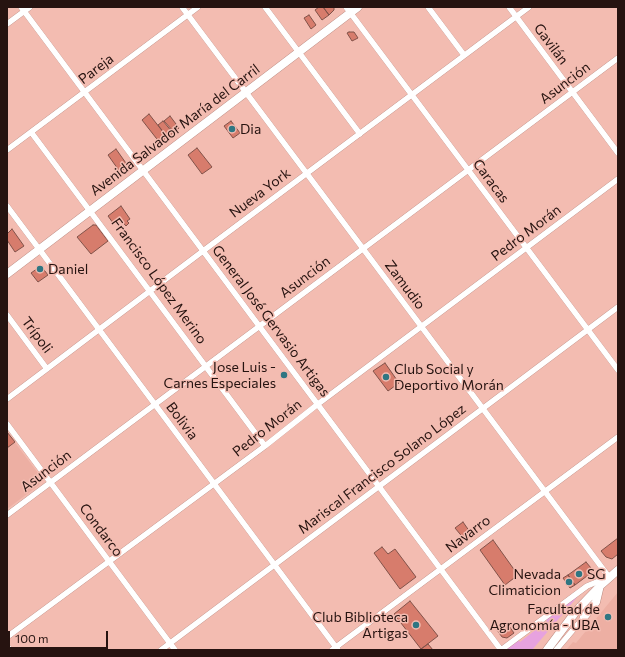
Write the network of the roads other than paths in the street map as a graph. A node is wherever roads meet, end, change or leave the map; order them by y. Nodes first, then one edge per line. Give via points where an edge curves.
1 (30, 7) edge
2 (182, 7) edge
3 (198, 7) edge
4 (265, 7) edge
5 (358, 7) edge
6 (428, 7) edge
7 (509, 7) edge
8 (530, 7) edge
9 (23, 9) edge
10 (348, 10) edge
11 (188, 15) junction
12 (516, 17) junction
13 (7, 24) edge
14 (299, 52) junction
15 (464, 55) junction
16 (618, 58) edge
17 (573, 92) junction
18 (84, 93) junction
19 (246, 93) junction
20 (411, 95) junction
21 (31, 132) junction
22 (360, 134) junction
23 (7, 150) edge
24 (618, 153) edge
25 (468, 170) junction
26 (143, 171) junction
27 (306, 174) junction
28 (618, 179) edge
29 (7, 206) edge
30 (91, 210) junction
31 (363, 248) junction
32 (526, 248) junction
33 (39, 250) junction
34 (203, 250) junction
35 (7, 274) edge
36 (150, 290) junction
37 (618, 307) edge
38 (7, 315) edge
39 (259, 326) junction
40 (422, 327) junction
41 (588, 329) junction
42 (100, 330) junction
43 (206, 366) junction
44 (47, 369) junction
45 (618, 370) edge
46 (7, 399) edge
47 (155, 404) junction
48 (318, 404) junction
49 (482, 409) junction
50 (7, 424) edge
51 (618, 437) edge
52 (266, 446) junction
53 (51, 482) junction
54 (214, 483) junction
55 (380, 486) junction
56 (545, 491) junction
57 (7, 515) edge
58 (109, 560) junction
59 (275, 564) junction
60 (441, 569) junction
61 (618, 570) edge
62 (609, 577) junction
63 (601, 585) junction
64 (584, 617) joint
65 (7, 638) edge
66 (170, 643) junction
67 (7, 646) edge
68 (554, 646) edge
69 (335, 649) edge
70 (10, 650) edge
71 (160, 650) edge
72 (175, 650) edge
73 (501, 650) edge
74 (544, 650) edge
75 (547, 650) edge

1 - 9 street
2 - 11 street, Zamudio
3 - 11 street, Pareja
4 - 14 street
5 - 10 main road, Avenida Salvador María del Carril
6 - 15 street
7 - 12 street, Gavilán
8 - 12 street, Nueva York
9 - 13 street
9 - 18 street, General José Gervasio Artigas
10 - 14 main road, Avenida Salvador María del Carril
10 - 20 street, Caracas
11 - 18 street, Pareja
11 - 19 street, Zamudio
12 - 15 street, Nueva York
12 - 17 street, Gavilán
14 - 19 main road, Avenida Salvador María del Carril
14 - 22 street
15 - 20 street, Nueva York
16 - 17 street, Asunción
17 - 24 street, Gavilán
17 - 25 street, Asunción
18 - 21 street, Pareja
18 - 26 street, General José Gervasio Artigas
19 - 26 main road, Avenida Salvador María del Carril
19 - 27 street, Zamudio
20 - 22 street, Nueva York
20 - 25 street, Caracas
21 - 23 street, Pareja
21 - 30 street, Francisco López Merino
22 - 27 street, Nueva York
25 - 31 street, Asunción
25 - 32 street, Caracas
26 - 30 main road, Avenida Salvador María del Carril
26 - 34 street, General José Gervasio Artigas
27 - 31 street, Zamudio
27 - 34 street, Nueva York
28 - 32 street, Pedro Morán
29 - 33 street, Bolivia
30 - 33 main road, Avenida Salvador María del Carril
30 - 36 street, Francisco López Merino
31 - 39 street, Asunción
31 - 40 street, Zamudio
32 - 40 street, Pedro Morán
32 - 41 street, Caracas
33 - 35 main road, Avenida Salvador María del Carril
33 - 42 street, Bolivia
34 - 36 street, Nueva York
34 - 39 street, General José Gervasio Artigas
36 - 42 street, Nueva York
36 - 43 street, Francisco López Merino
37 - 41 street, Mariscal Francisco Solano López
38 - 44 street, Trípoli
39 - 43 street, Asunción
39 - 48 street, General José Gervasio Artigas
40 - 48 street, Pedro Morán
40 - 49 street, Zamudio
41 - 45 street, Caracas
41 - 49 street, Mariscal Francisco Solano López
42 - 44 street, Nueva York
42 - 47 street, Bolivia
43 - 47 street, Asunción
43 - 52 street, Francisco López Merino
44 - 46 street, Nueva York
47 - 53 street, Asunción
47 - 54 street, Bolivia
48 - 52 street, Pedro Morán
48 - 55 street, General José Gervasio Artigas
49 - 55 street, Mariscal Francisco Solano López
49 - 56 street, Zamudio
50 - 53 street, Condarco
51 - 56 street, Navarro
52 - 54 street, Pedro Morán
53 - 57 street, Asunción
53 - 58 street, Condarco
54 - 58 street, Pedro Morán
54 - 59 street, Bolivia
55 - 59 street, Mariscal Francisco Solano López
55 - 60 street, General José Gervasio Artigas
56 - 60 street, Navarro
56 - 62 street, Zamudio
58 - 65 street, Pedro Morán
58 - 66 street, Condarco
59 - 66 street, Mariscal Francisco Solano López
59 - 69 street, Bolivia
60 - 69 street, Navarro
60 - 73 street, General José Gervasio Artigas
61 - 62 main road
62 - 63 main road
62 - 73 street via 587,586
63 - 64 main road via 596,602
63 - 68 main road via 576,610
64 - 68 street
66 - 71 street, Mariscal Francisco Solano López
66 - 72 street, Condarco
67 - 70 street
68 - 74 main road
68 - 75 main road

